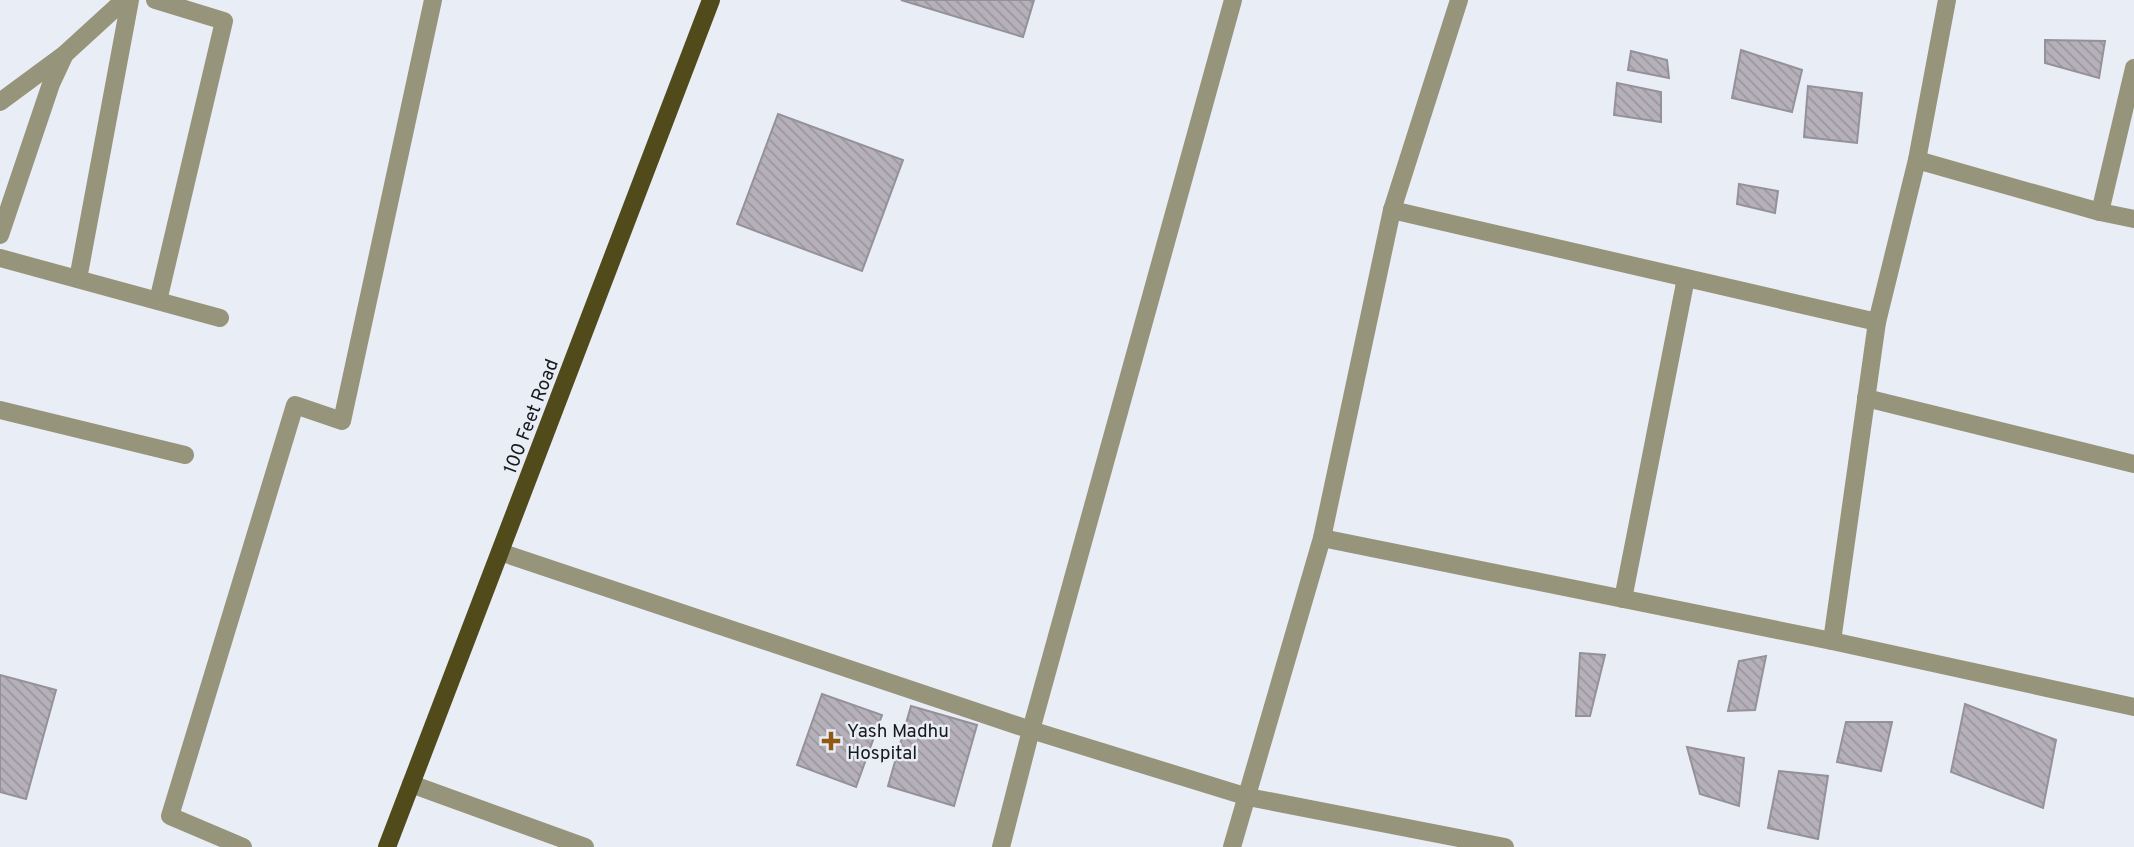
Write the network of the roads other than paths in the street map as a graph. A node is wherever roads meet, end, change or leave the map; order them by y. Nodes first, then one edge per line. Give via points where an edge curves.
1 (124, 0) edge
2 (130, 0) edge
3 (155, 0) edge
4 (433, 0) edge
5 (711, 0) edge
6 (1233, 0) edge
7 (1459, 0) edge
8 (1947, 0) edge
9 (190, 5) edge
10 (65, 54) junction
11 (2134, 68) edge
12 (0, 102) edge
13 (1917, 160) junction
14 (1392, 210) junction
15 (2100, 212) junction
16 (2134, 219) edge
17 (0, 235) edge
18 (0, 258) edge
19 (1686, 278) junction
20 (78, 279) junction
21 (158, 301) junction
22 (219, 318) dead end
23 (1877, 322) junction
24 (1866, 398) junction
25 (0, 411) edge
26 (185, 455) dead end
27 (2134, 464) edge
28 (1322, 538) junction
29 (500, 552) junction
30 (1623, 599) junction
31 (1832, 641) junction
32 (2134, 707) edge
33 (1031, 730) junction
34 (411, 784) junction
35 (1248, 797) junction
36 (243, 847) edge
37 (387, 847) edge
38 (585, 847) edge
39 (1001, 847) edge
40 (1232, 847) edge
41 (1504, 847) edge

1 - 10 street
2 - 20 street
3 - 9 street
4 - 36 street via 342,421 295,405 170,816
5 - 29 main road, 100 Feet Road
6 - 33 street
7 - 14 street
8 - 13 street
9 - 21 street via 224,21
10 - 12 street
10 - 17 street
11 - 15 street
13 - 15 street
13 - 23 street
14 - 19 street
14 - 28 street
15 - 16 street
18 - 20 street
19 - 23 street
19 - 30 street
20 - 21 street
21 - 22 street
23 - 24 street
24 - 27 street
24 - 31 street
25 - 26 street
28 - 30 street
28 - 35 street
29 - 33 street
29 - 34 main road, 100 Feet Road
30 - 31 street
31 - 32 street
33 - 35 street
33 - 39 street
34 - 37 main road, 100 Feet Road
34 - 38 street
35 - 40 street
35 - 41 street

